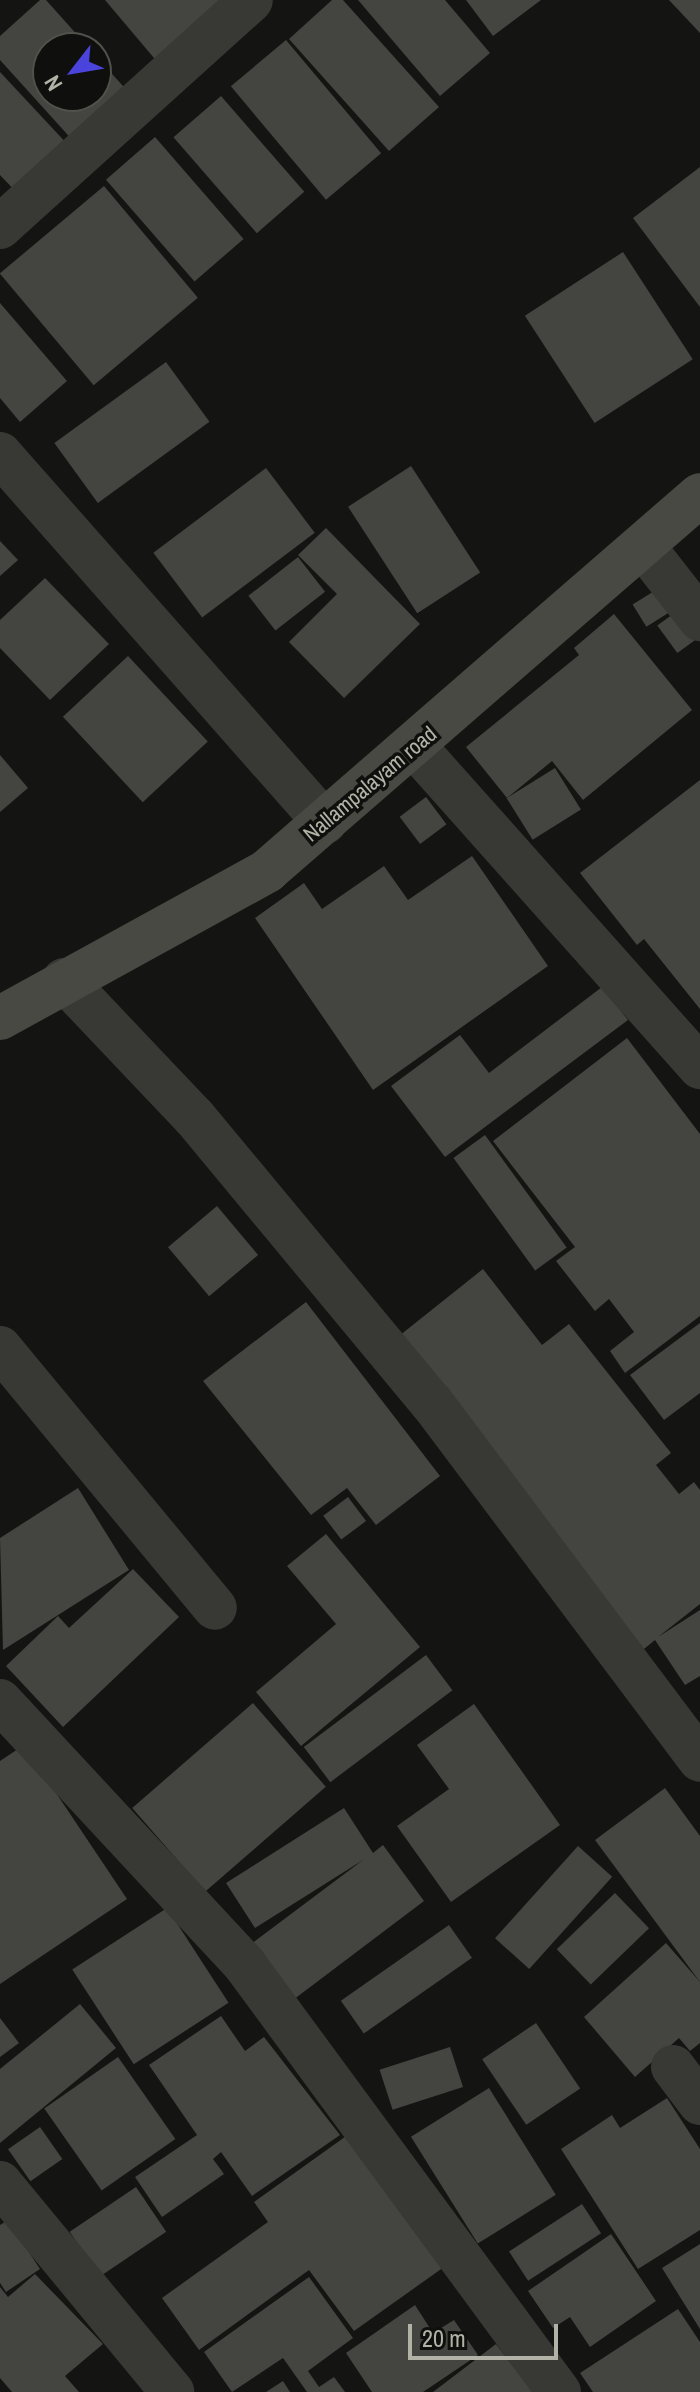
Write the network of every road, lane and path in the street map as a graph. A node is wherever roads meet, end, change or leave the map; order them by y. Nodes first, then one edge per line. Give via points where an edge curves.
1 (251, 0) edge
2 (0, 227) edge
3 (0, 454) edge
4 (700, 495) edge
5 (643, 546) junction
6 (700, 619) edge
7 (415, 747) junction
8 (325, 822) junction
9 (64, 980) junction
10 (0, 1018) edge
11 (700, 1067) edge
12 (0, 1348) edge
13 (215, 1608) dead end
14 (0, 1701) edge
15 (700, 1760) edge
16 (673, 2067) dead end
17 (700, 2103) edge
18 (0, 2183) edge
19 (172, 2392) edge
20 (559, 2392) edge

1 - 2 street
3 - 8 street
4 - 5 street, Nallampalayam road
5 - 6 street
5 - 7 street, Nallampalayam road
7 - 8 street, Nallampalayam road
7 - 11 street
8 - 9 street, Nallampalayam road via 267,871
9 - 10 street, Nallampalayam road
9 - 15 street via 195,1118 432,1403
12 - 13 street
14 - 20 street via 245,1965
16 - 17 street
18 - 19 street

